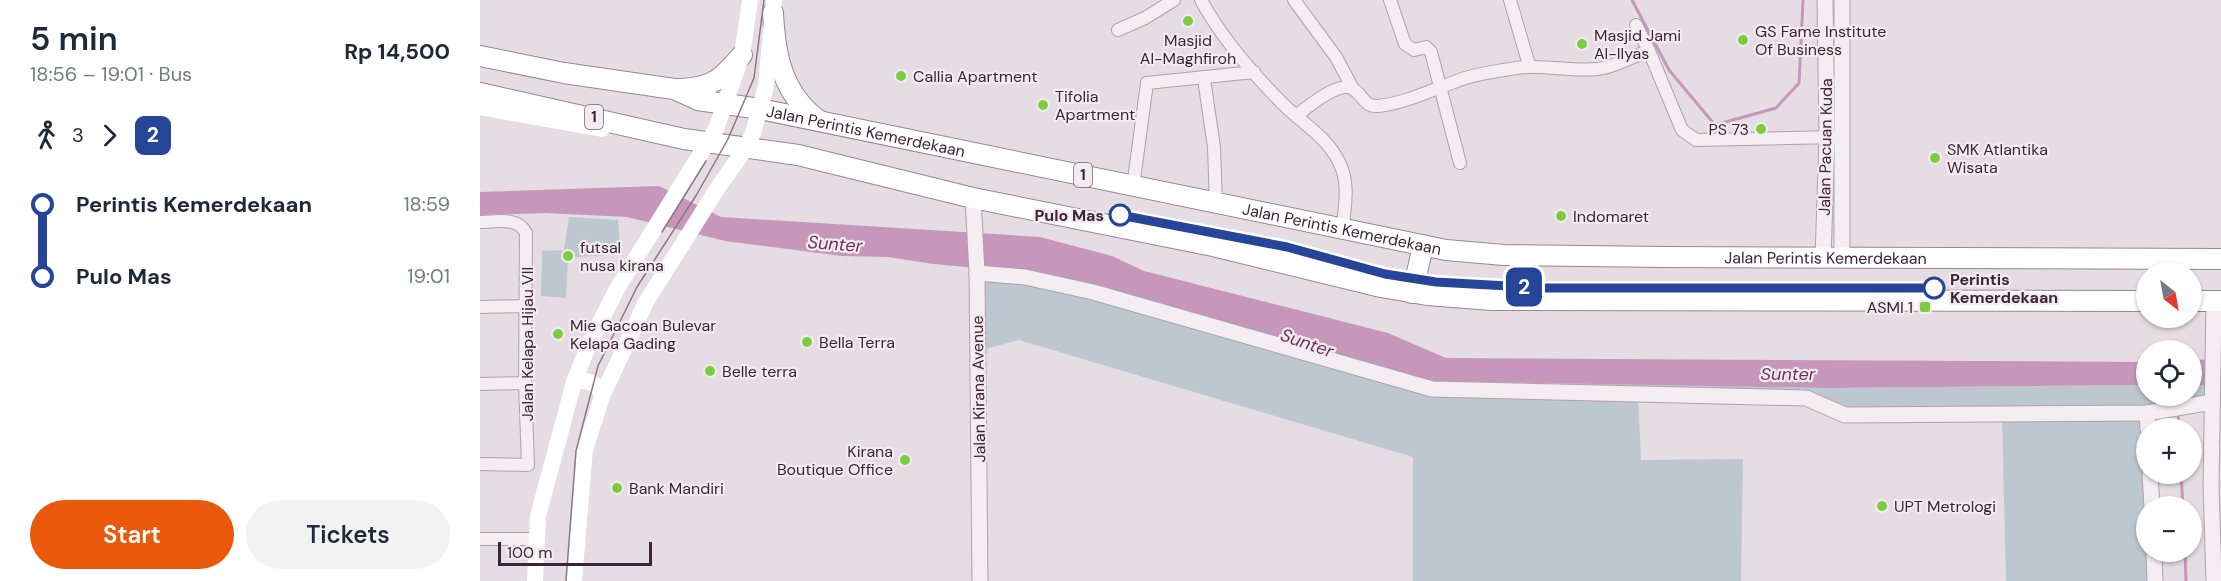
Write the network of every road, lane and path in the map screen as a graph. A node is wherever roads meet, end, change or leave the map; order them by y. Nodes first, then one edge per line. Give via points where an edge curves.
1 (750, 0) edge
2 (1174, 0) edge
3 (1201, 0) edge
4 (1294, 0) edge
5 (1390, 0) edge
6 (1510, 0) edge
7 (1825, 0) edge
8 (1842, 0) edge
9 (773, 6) edge
10 (1636, 25) dead end
11 (1118, 30) dead end
12 (1649, 51) junction
13 (742, 55) junction
14 (480, 56) edge
15 (1529, 65) junction
16 (1254, 72) junction
17 (1203, 78) junction
18 (1441, 87) junction
19 (674, 89) junction
20 (1353, 89) junction
21 (480, 93) edge
22 (726, 103) junction
23 (480, 106) edge
24 (760, 109) junction
25 (1297, 115) junction
26 (822, 122) junction
27 (645, 131) junction
28 (1843, 137) junction
29 (1827, 138) junction
30 (708, 144) junction
31 (746, 148) junction
32 (1460, 163) dead end
33 (1133, 187) junction
34 (973, 198) junction
35 (1216, 204) junction
36 (480, 222) edge
37 (1343, 228) junction
38 (1423, 247) junction
39 (1832, 258) junction
40 (2221, 259) edge
41 (976, 271) junction
42 (1412, 292) junction
43 (2136, 301) edge
44 (2202, 301) edge
45 (2218, 301) edge
46 (480, 306) edge
47 (526, 306) junction
48 (525, 382) junction
49 (574, 382) junction
50 (480, 384) edge
51 (603, 394) junction
52 (2211, 401) edge
53 (2151, 413) junction
54 (2150, 418) edge
55 (2217, 451) edge
56 (480, 464) edge
57 (480, 539) edge
58 (537, 539) junction
59 (2154, 562) edge
60 (2217, 562) edge
61 (535, 581) edge
62 (574, 581) edge
63 (980, 581) edge
64 (2155, 581) edge
65 (2214, 581) edge

1 - 13 main road
2 - 11 street
3 - 16 street via 1215,25
4 - 20 street via 1336,57
5 - 18 street via 1405,44 1414,50 1429,48
6 - 15 street
7 - 29 street, Jalan Pacuan Kuda
8 - 28 street
9 - 24 main road
9 - 26 highway via 777,55 787,83 801,107
10 - 12 street
12 - 15 street via 1603,69
12 - 29 street via 1682,130 1689,137 1705,141
13 - 19 highway via 725,75 708,86
13 - 22 main road
14 - 19 highway, Jalan Perintis Kemerdekaan / 1
15 - 18 street via 1467,77
16 - 17 street
16 - 25 street
17 - 33 street via 1147,83
17 - 35 street via 1214,147
18 - 20 street via 1408,100 1376,106 1369,105
18 - 32 street
19 - 22 highway, Jalan Perintis Kemerdekaan / 1 via 699,100
20 - 25 street via 1343,87 1331,92
21 - 27 highway, 1
22 - 24 highway, Jalan Perintis Kemerdekaan / 1
22 - 30 main road
23 - 27 main road via 598,129
24 - 26 highway, Jalan Perintis Kemerdekaan / 1
24 - 31 main road
25 - 37 street via 1332,148 1342,169 1346,194
26 - 33 highway, Jalan Perintis Kemerdekaan / 1
27 - 30 highway, 1
28 - 29 street
28 - 39 street
29 - 39 street, Jalan Pacuan Kuda
30 - 31 highway, 1
30 - 49 main road via 682,179 603,315
31 - 34 highway, 1 via 798,155
31 - 51 main road via 646,302
33 - 35 highway, Jalan Perintis Kemerdekaan / 1
34 - 41 street, Jalan Kirana Avenue
34 - 42 highway, 1 via 1213,246
35 - 37 highway, Jalan Perintis Kemerdekaan / 1
36 - 47 street, Jalan Kelapa Hijau VII via 508,221 521,226 527,237
37 - 38 highway, Jalan Perintis Kemerdekaan / 1
38 - 39 highway, Jalan Perintis Kemerdekaan / 1 via 1504,255
38 - 42 highway
39 - 40 highway, Jalan Perintis Kemerdekaan / 1
41 - 53 street via 1093,292 1432,389 1806,398 1845,415
41 - 63 street, Jalan Kirana Avenue
42 - 43 highway, 1 via 1502,300
44 - 45 highway
45 - 52 street
46 - 47 street
47 - 48 street, Jalan Kelapa Hijau VII
48 - 50 street
48 - 56 street, Jalan Kelapa Hijau VII via 528,465
49 - 51 main road via 597,384
49 - 58 main road via 538,516
51 - 62 main road via 585,449
52 - 53 street
52 - 55 street
53 - 54 street
55 - 60 street
57 - 58 street
58 - 61 main road
59 - 64 street
60 - 65 street

